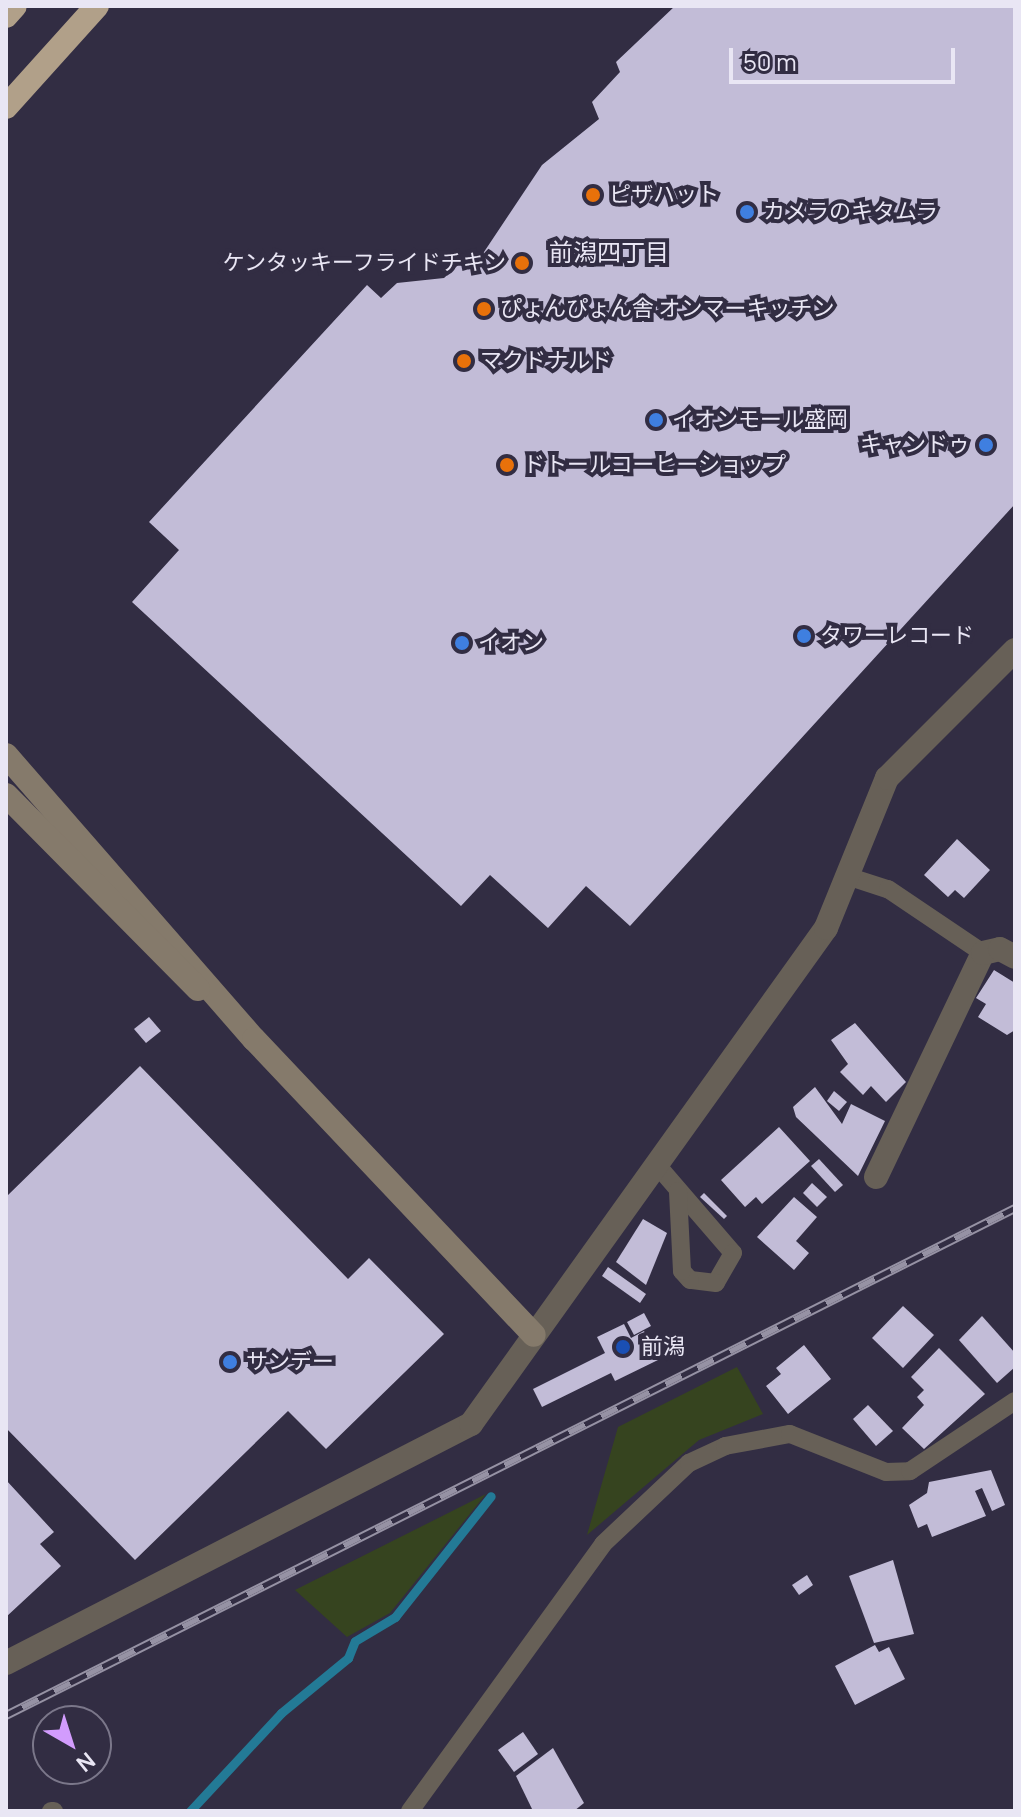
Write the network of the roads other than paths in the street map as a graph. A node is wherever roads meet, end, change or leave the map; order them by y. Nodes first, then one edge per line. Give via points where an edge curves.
1 (15, 6) edge
2 (97, 6) edge
3 (6, 16) edge
4 (6, 107) edge
5 (1015, 650) edge
6 (6, 755) edge
7 (6, 795) edge
8 (850, 877) junction
9 (983, 953) junction
10 (1015, 957) edge
11 (254, 1039) junction
12 (657, 1165) junction
13 (876, 1177) dead end
14 (678, 1191) junction
15 (534, 1335) junction
16 (1015, 1401) edge
17 (6, 1663) edge
18 (419, 1807) edge

1 - 3 highway
2 - 4 highway
5 - 8 street via 887,778 863,827
6 - 11 street
7 - 11 street via 133,931
8 - 9 lane via 888,889
8 - 12 street via 820,937
9 - 10 street via 1000,949
9 - 13 street
11 - 15 street
12 - 14 lane
12 - 15 street
14 - 14 lane via 733,1253 716,1283 690,1280 682,1271
15 - 17 street via 471,1424
16 - 18 lane via 910,1471 886,1472 790,1434 725,1446 689,1463 603,1544

